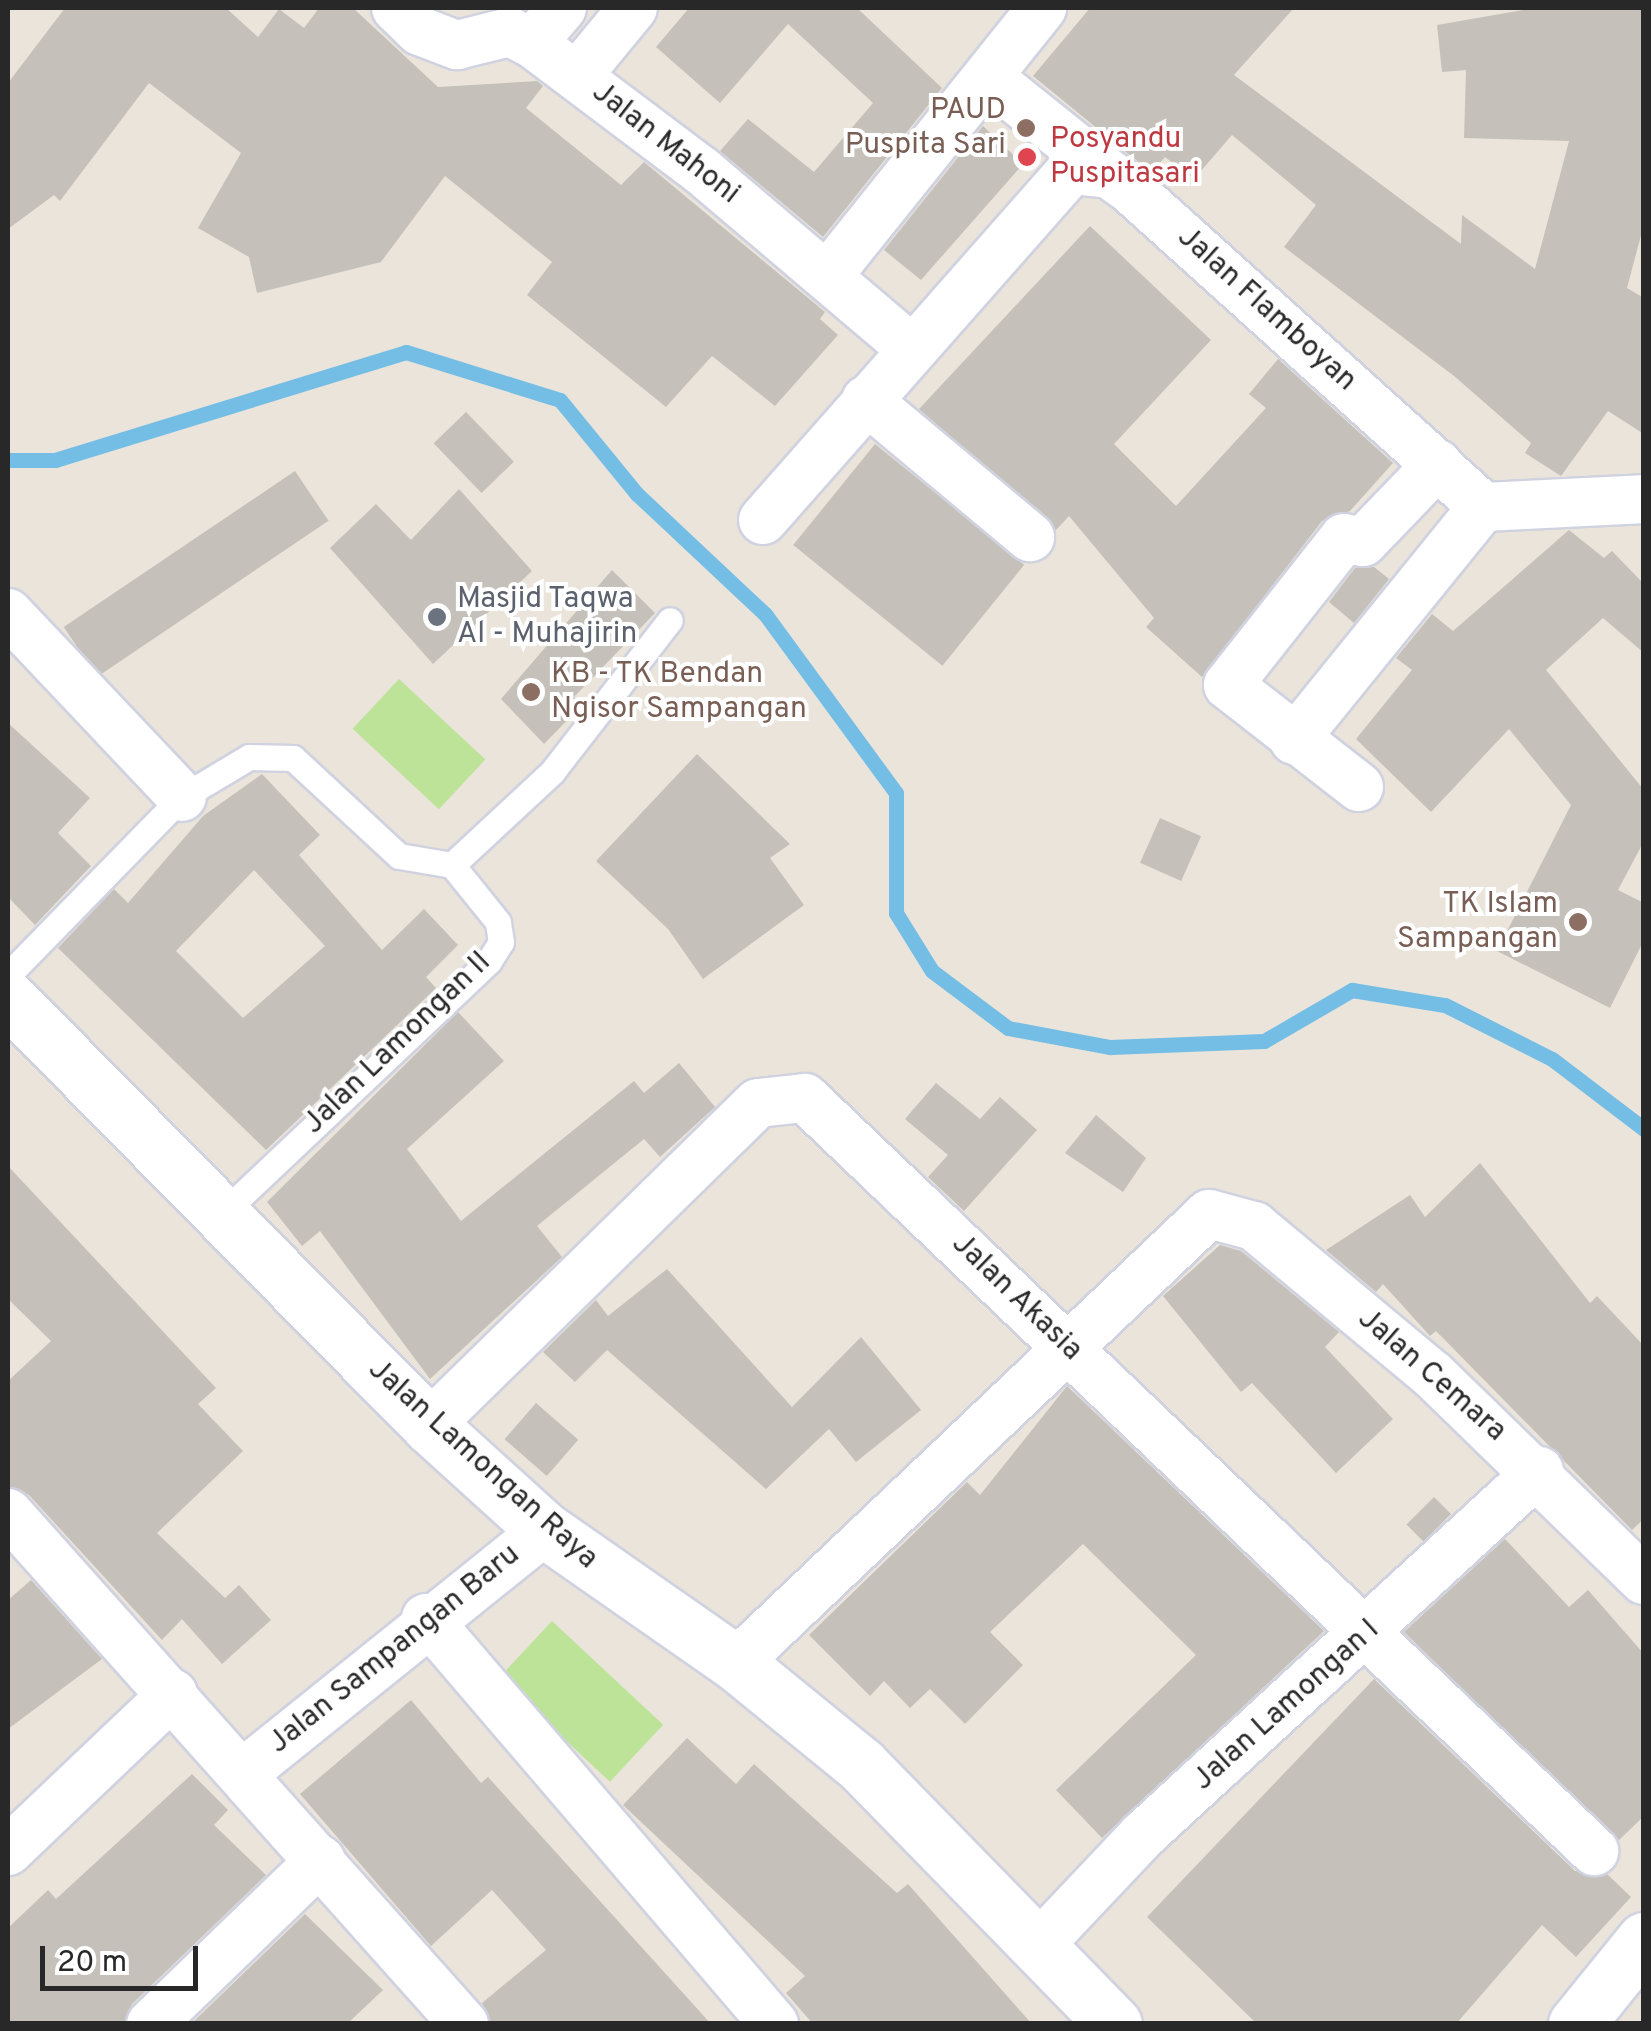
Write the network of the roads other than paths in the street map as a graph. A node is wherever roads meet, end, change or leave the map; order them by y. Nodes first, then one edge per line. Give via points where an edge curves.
1 (396, 8) edge
2 (487, 8) edge
3 (633, 8) edge
4 (1042, 8) edge
5 (547, 25) edge
6 (457, 44) junction
7 (577, 76) junction
8 (989, 78) junction
9 (1109, 174) junction
10 (830, 274) junction
11 (911, 348) junction
12 (866, 400) junction
13 (1438, 464) junction
14 (1644, 499) edge
15 (1484, 507) junction
16 (763, 520) dead end
17 (1030, 537) dead end
18 (8, 613) edge
19 (670, 620) dead end
20 (1294, 740) junction
21 (1359, 787) dead end
22 (182, 797) junction
23 (452, 865) junction
24 (8, 975) edge
25 (8, 998) edge
26 (226, 1210) junction
27 (1068, 1348) junction
28 (429, 1424) junction
29 (1538, 1471) junction
30 (8, 1512) edge
31 (545, 1530) junction
32 (1644, 1580) edge
33 (426, 1618) junction
34 (1372, 1630) junction
35 (736, 1664) junction
36 (172, 1694) junction
37 (246, 1770) junction
38 (8, 1850) edge
39 (1594, 1851) dead end
40 (321, 1860) junction
41 (1644, 1940) edge
42 (1038, 1945) junction
43 (151, 2024) edge
44 (464, 2024) edge
45 (774, 2024) edge
46 (1114, 2024) edge
47 (1576, 2024) edge

1 - 6 street via 420,31
2 - 6 street
3 - 7 street
4 - 8 street
5 - 6 street, Jalan Mahoni
5 - 7 street, Jalan Mahoni
7 - 10 street, Jalan Mahoni
8 - 9 street, Jalan Flamboyan
8 - 10 street
9 - 11 street via 1072,170 1054,179
9 - 13 street, Jalan Flamboyan
10 - 11 street, Jalan Mahoni
11 - 12 street
12 - 16 street
12 - 17 street
13 - 15 street, Jalan Flamboyan
13 - 20 street via 1363,542 1344,538 1228,685
14 - 15 street
15 - 20 street
18 - 22 street
19 - 23 lane via 552,772
20 - 21 street
22 - 23 lane via 249,756 279,754 398,856
22 - 24 lane
23 - 26 lane, Jalan Lamongan II via 498,922 495,951
25 - 26 street, Jalan Lamongan Raya
26 - 28 street, Jalan Lamongan Raya
27 - 28 street, Jalan Akasia via 828,1111 779,1096 758,1103
27 - 29 street, Jalan Cemara via 1196,1223 1228,1214 1254,1226
27 - 34 street, Jalan Akasia
27 - 35 street
28 - 31 street, Jalan Lamongan Raya
29 - 32 street, Jalan Cemara
29 - 34 street, Jalan Lamongan I
30 - 36 street, Jalan Sampangan Baru
31 - 33 street, Jalan Sampangan Baru
31 - 35 street, Jalan Lamongan Raya
33 - 37 street, Jalan Sampangan Baru
33 - 45 street
34 - 39 street, Jalan Akasia
34 - 42 street, Jalan Lamongan I via 1143,1836
35 - 42 street, Jalan Lamongan Raya via 861,1766
36 - 37 street, Jalan Sampangan Baru
36 - 38 street
37 - 40 street, Jalan Sampangan Baru
40 - 43 street
40 - 44 street, Jalan Sampangan Baru
41 - 47 street
42 - 46 street, Jalan Lamongan Raya

